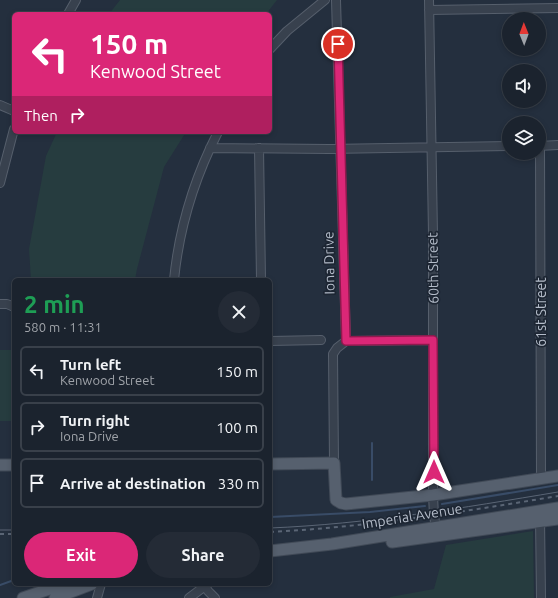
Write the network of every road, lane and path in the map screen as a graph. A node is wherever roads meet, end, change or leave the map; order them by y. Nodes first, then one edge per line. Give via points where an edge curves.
1 (76, 0) edge
2 (325, 0) edge
3 (336, 0) edge
4 (429, 0) edge
5 (558, 8) edge
6 (429, 10) junction
7 (69, 12) edge
8 (272, 47) edge
9 (0, 105) edge
10 (12, 110) edge
11 (12, 134) edge
12 (217, 134) edge
13 (558, 145) edge
14 (502, 146) edge
15 (546, 146) edge
16 (430, 147) junction
17 (210, 148) junction
18 (259, 148) junction
19 (341, 148) junction
20 (539, 160) edge
21 (0, 183) edge
22 (174, 278) edge
23 (261, 278) edge
24 (0, 304) edge
25 (12, 306) edge
26 (321, 340) dead end
27 (433, 340) junction
28 (272, 341) edge
29 (346, 341) junction
30 (334, 463) junction
31 (272, 464) edge
32 (0, 465) edge
33 (12, 465) edge
34 (558, 476) edge
35 (541, 478) junction
36 (433, 495) junction
37 (558, 508) edge
38 (540, 516) junction
39 (558, 518) edge
40 (436, 531) junction
41 (272, 551) edge
42 (272, 558) edge
43 (58, 586) edge
44 (87, 586) edge
45 (100, 586) edge
46 (204, 586) edge
47 (206, 586) edge
48 (23, 598) edge
49 (55, 598) edge
50 (97, 598) edge
51 (189, 598) edge
52 (214, 598) edge
53 (541, 598) edge

1 - 7 street
2 - 8 street
3 - 19 street, Iona Drive
4 - 6 street, 60th Street
5 - 6 street
6 - 16 street, 60th Street
9 - 10 street
11 - 21 street
12 - 17 street
13 - 15 street
14 - 16 street
16 - 19 street
16 - 27 street, 60th Street
17 - 18 street
17 - 22 street via 183,225
18 - 19 street
18 - 23 street
19 - 29 street, Iona Drive
20 - 35 street, 61st Street
24 - 25 street
26 - 28 street
27 - 29 street
27 - 36 street, 60th Street
29 - 30 street via 336,348 333,354
30 - 31 main road
30 - 36 main road via 336,500 341,503
32 - 33 main road
34 - 35 main road
35 - 36 main road
36 - 40 street, 60th Street
37 - 38 main road, Imperial Avenue
38 - 39 main road, Imperial Avenue
38 - 40 main road, Imperial Avenue
38 - 53 street
40 - 41 main road, Imperial Avenue
40 - 42 main road, Imperial Avenue via 315,554
43 - 48 main road
44 - 49 main road
45 - 50 street
46 - 51 street
47 - 52 street

